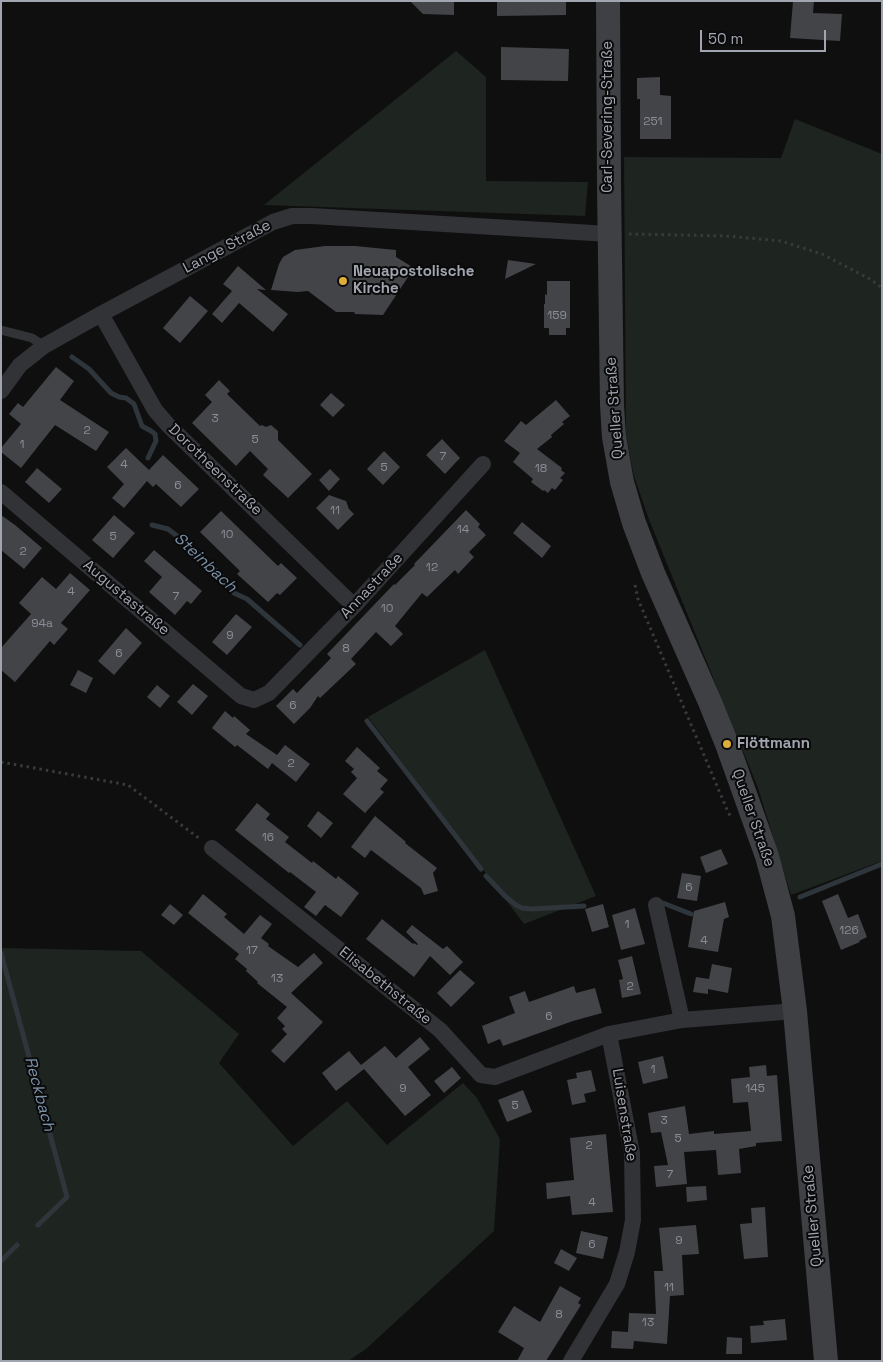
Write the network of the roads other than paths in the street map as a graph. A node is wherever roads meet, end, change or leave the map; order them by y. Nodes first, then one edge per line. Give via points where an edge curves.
1 (608, 1) edge
2 (609, 234) junction
3 (101, 314) junction
4 (1, 330) edge
5 (44, 346) junction
6 (1, 391) edge
7 (483, 464) dead end
8 (1, 492) edge
9 (354, 606) junction
10 (254, 700) joint
11 (212, 848) road end
12 (656, 905) dead end
13 (795, 1012) junction
14 (682, 1020) junction
15 (610, 1034) junction
16 (571, 1361) edge
17 (826, 1361) edge

1 - 2 street, Carl-Severing-Straße
2 - 3 street, Lange Straße via 292,216 273,222
2 - 13 street, Queller Straße via 612,406 622,482 647,559 727,744 767,856 783,916
3 - 5 street, Lange Straße
3 - 9 street, Dorotheenstraße via 155,410
4 - 5 lane via 32,338
5 - 6 street, Lange Straße via 20,366
7 - 9 street, Annastraße
8 - 10 street, Augustastraße via 241,696
9 - 10 street, Annastraße via 269,693
11 - 15 street, Elisabethstraße via 440,1030 480,1075 495,1077
12 - 14 street
13 - 14 street, Elisabethstraße
13 - 17 street, Queller Straße
14 - 15 street, Elisabethstraße
15 - 16 street, Luisenstraße via 632,1153 633,1220 617,1284

